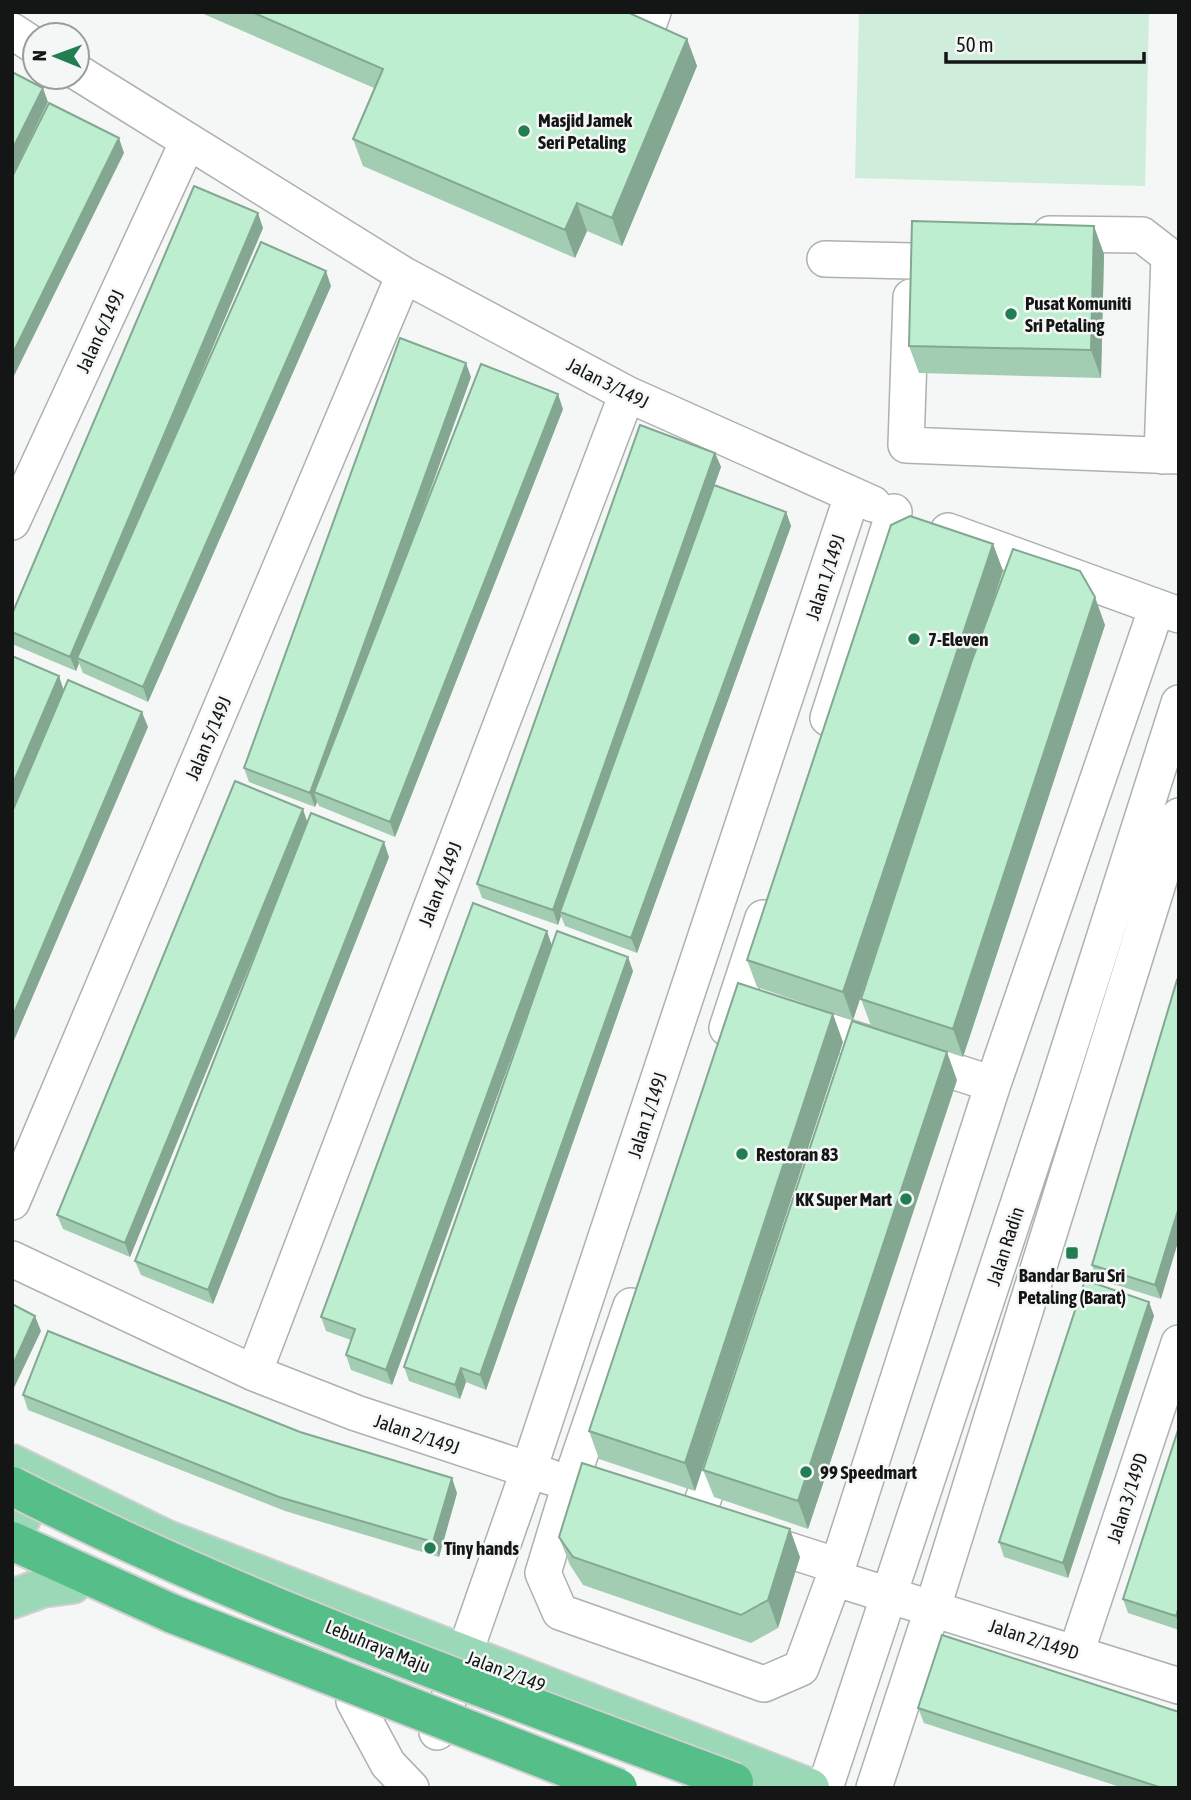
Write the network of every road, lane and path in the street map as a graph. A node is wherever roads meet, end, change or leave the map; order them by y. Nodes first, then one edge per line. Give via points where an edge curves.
1 (91, 81) edge
2 (188, 141) junction
3 (936, 233) edge
4 (1018, 234) edge
5 (825, 259) dead end
6 (912, 261) junction
7 (404, 275) junction
8 (627, 394) junction
9 (1170, 456) edge
10 (852, 496) junction
11 (894, 512) junction
12 (12, 522) edge
13 (1168, 611) edge
14 (1179, 703) edge
15 (817, 750) edge
16 (1179, 816) edge
17 (775, 882) edge
18 (690, 987) junction
19 (737, 1001) junction
20 (719, 1053) edge
21 (993, 1084) junction
22 (12, 1202) edge
23 (12, 1259) edge
24 (643, 1274) edge
25 (1179, 1343) edge
26 (254, 1373) junction
27 (735, 1404) edge
28 (528, 1472) junction
29 (22, 1477) edge
30 (583, 1485) junction
31 (12, 1539) edge
32 (12, 1556) edge
33 (836, 1572) junction
34 (72, 1584) junction
35 (889, 1593) junction
36 (12, 1599) edge
37 (933, 1606) junction
38 (1076, 1653) junction
39 (464, 1656) junction
40 (1179, 1686) edge
41 (354, 1701) junction
42 (437, 1732) junction
43 (411, 1788) edge
44 (585, 1788) edge
45 (618, 1788) edge
46 (750, 1788) edge
47 (810, 1788) edge
48 (825, 1788) edge
49 (874, 1788) edge

1 - 2 street, Jalan 3/149J
2 - 7 street, Jalan 3/149J
2 - 12 street, Jalan 6/149J
3 - 6 street via 913,245
4 - 9 street via 1142,235 1169,256
5 - 6 street
6 - 9 street via 905,445
7 - 8 street, Jalan 3/149J
7 - 22 street, Jalan 5/149J
8 - 10 street, Jalan 3/149J
8 - 26 street, Jalan 4/149J
10 - 11 street, Jalan 3/149J
10 - 18 street, Jalan 1/149J
11 - 13 street, Jalan 3/149J via 1020,572
11 - 15 street
13 - 21 street
14 - 35 street, Jalan Radin
16 - 37 street, Jalan Radin
17 - 19 street
18 - 19 street
18 - 28 street, Jalan 1/149J
19 - 20 street
19 - 21 street
21 - 33 street
23 - 26 street, Jalan 2/149J
24 - 30 street
25 - 38 street, Jalan 3/149D
26 - 28 street, Jalan 2/149J
27 - 33 street via 683,1516
28 - 30 street, Jalan 2/149J
28 - 39 street, Jalan 1/149J
29 - 31 main road
29 - 39 main road, Jalan 2/149 via 165,1539
29 - 46 highway, Lebuhraya Maju, bridge via 92,1527 238,1590
30 - 33 street via 544,1573 560,1612 764,1684 801,1668
31 - 45 highway, bridge via 173,1614
32 - 34 main road
33 - 35 street, Jalan 2/149D
34 - 36 main road
34 - 41 main road
35 - 37 street, Jalan 2/149D
35 - 48 street, Jalan Radin
37 - 38 street, Jalan 2/149D
37 - 49 street, Jalan Radin
38 - 40 street, Jalan 2/149D
39 - 42 street, Jalan 1/149J
39 - 47 main road, Jalan 2/149
41 - 42 main road
41 - 43 street via 388,1764
42 - 44 main road

